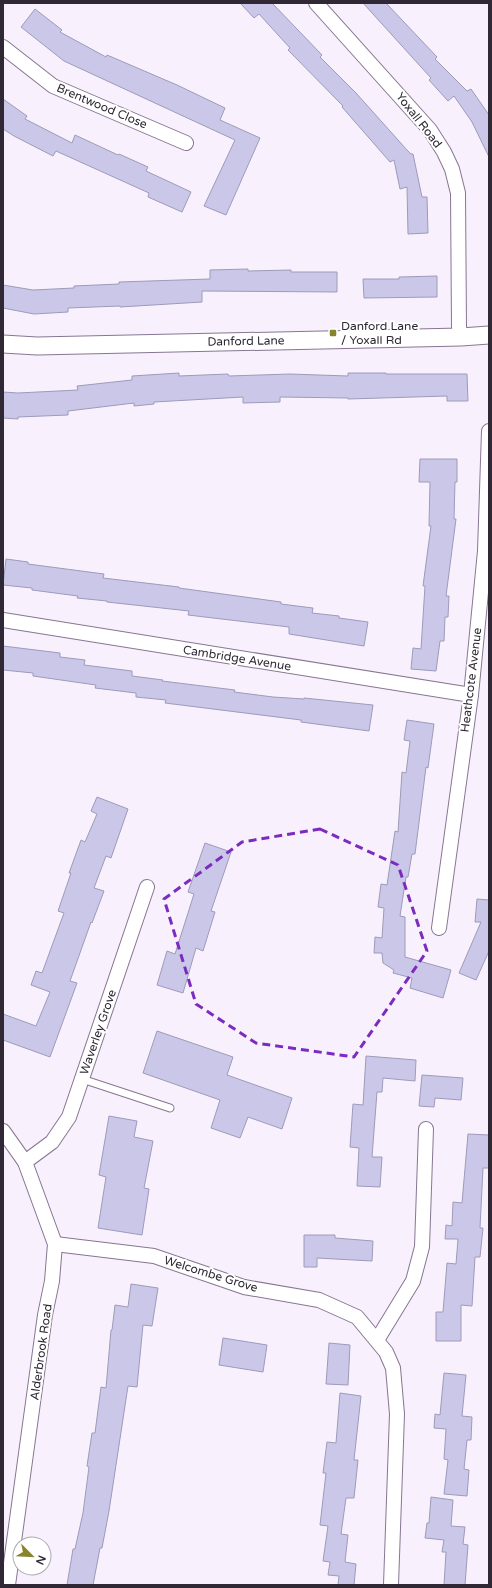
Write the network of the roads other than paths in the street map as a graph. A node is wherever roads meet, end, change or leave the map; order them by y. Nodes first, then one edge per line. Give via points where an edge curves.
1 (316, 3) edge
2 (3, 47) edge
3 (186, 143) dead end
4 (462, 337) junction
5 (488, 338) edge
6 (3, 344) edge
7 (489, 431) edge
8 (487, 551) edge
9 (3, 620) edge
10 (470, 695) junction
11 (147, 887) dead end
12 (439, 928) dead end
13 (82, 1079) junction
14 (170, 1108) dead end
15 (426, 1129) dead end
16 (3, 1130) edge
17 (25, 1162) junction
18 (55, 1244) junction
19 (377, 1340) junction
20 (8, 1585) edge
21 (391, 1585) edge

1 - 4 street, Yoxall Road via 430,130 452,169 458,193 459,327
2 - 3 street, Brentwood Close via 53,86
4 - 5 street, Danford Lane
4 - 6 street, Danford Lane via 37,346
7 - 8 street, Heathcote Avenue
8 - 10 street, Heathcote Avenue
9 - 10 street, Cambridge Avenue
10 - 12 street, Heathcote Avenue
11 - 13 street, Waverley Grove
13 - 14 lane
13 - 17 street, Waverley Grove via 69,1117 52,1142
15 - 19 street via 422,1247 413,1281
16 - 17 street, Alderbrook Road
17 - 18 street, Alderbrook Road
18 - 19 street, Welcombe Grove via 154,1256 244,1287 318,1300 357,1317
18 - 20 street, Alderbrook Road via 52,1281 45,1315
19 - 21 street, Welcombe Grove via 393,1368 397,1414

